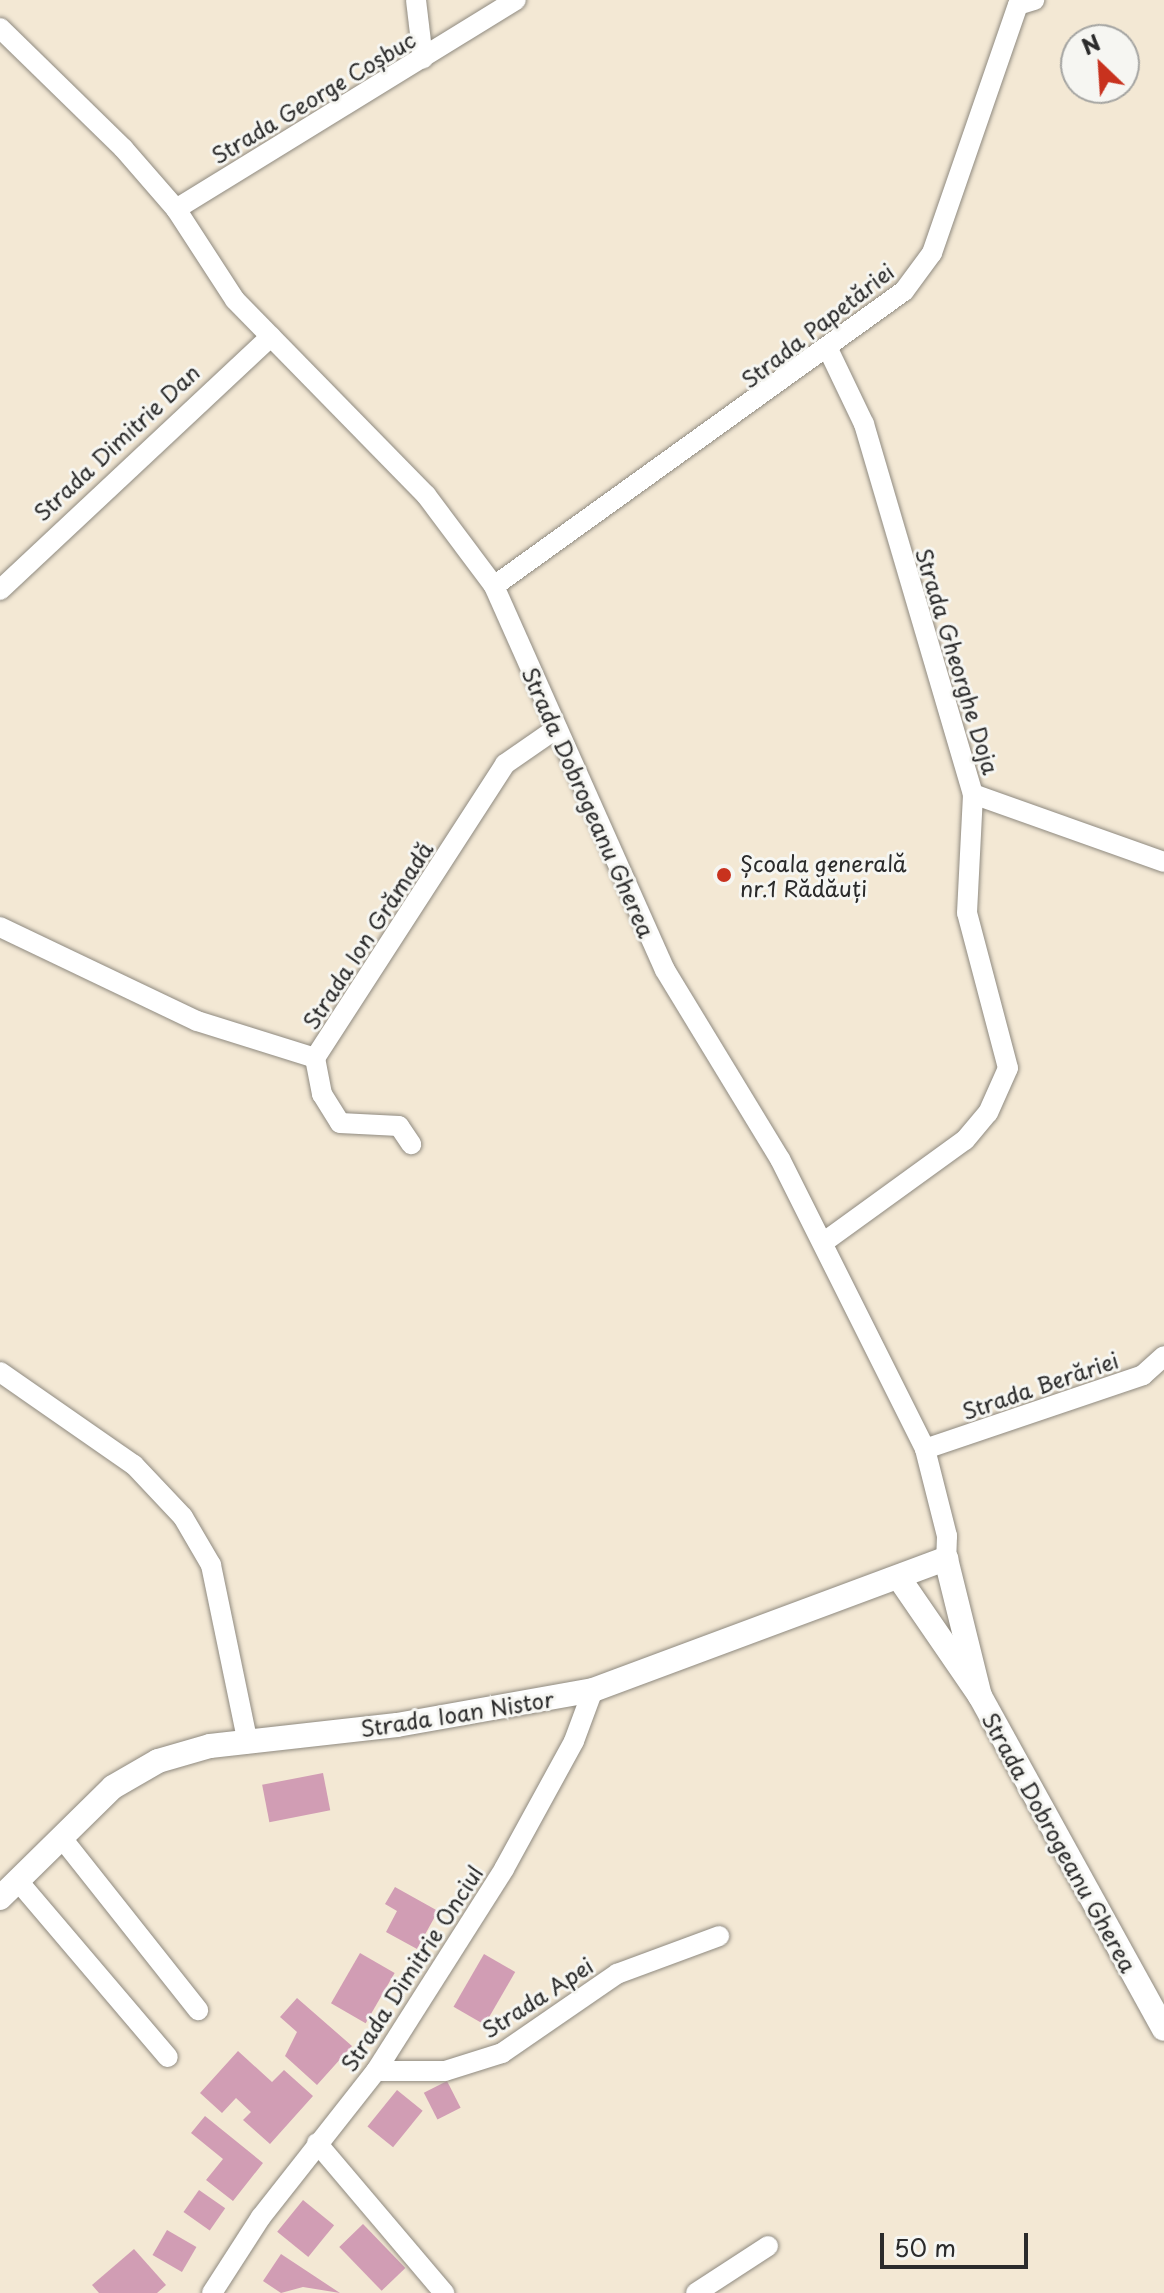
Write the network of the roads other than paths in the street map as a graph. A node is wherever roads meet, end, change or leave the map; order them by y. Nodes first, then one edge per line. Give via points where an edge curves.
1 (416, 0) edge
2 (516, 0) edge
3 (1022, 2) edge
4 (0, 28) edge
5 (423, 59) junction
6 (176, 209) junction
7 (271, 336) junction
8 (829, 351) junction
9 (494, 586) junction
10 (0, 590) edge
11 (557, 728) junction
12 (973, 794) junction
13 (1164, 862) edge
14 (0, 927) edge
15 (315, 1058) junction
16 (411, 1144) dead end
17 (824, 1242) junction
18 (1164, 1356) edge
19 (0, 1372) edge
20 (925, 1449) junction
21 (946, 1559) junction
22 (899, 1578) junction
23 (593, 1690) junction
24 (980, 1696) junction
25 (248, 1743) junction
26 (61, 1837) junction
27 (9, 1890) edge
28 (719, 1936) dead end
29 (198, 2010) dead end
30 (1164, 2029) edge
31 (168, 2057) dead end
32 (376, 2071) junction
33 (317, 2143) junction
34 (768, 2246) dead end
35 (212, 2293) edge
36 (444, 2293) edge
37 (696, 2293) edge

1 - 5 street
2 - 5 street, Strada George Coșbuc
3 - 8 street, Strada Papetăriei via 927,262 904,291
4 - 6 street, Strada Dobrogeanu Gherea
5 - 6 street, Strada George Coșbuc
6 - 7 street, Strada Dobrogeanu Gherea via 235,300
7 - 9 street, Strada Dobrogeanu Gherea via 426,495
7 - 10 street, Strada Dimitrie Dan
8 - 9 street, Strada Papetăriei
8 - 12 street, Strada Gheorghe Doja via 864,424
9 - 11 street, Strada Dobrogeanu Gherea
11 - 15 street, Strada Ion Grămadă via 505,764
11 - 17 street, Strada Dobrogeanu Gherea via 665,970
12 - 13 street, Strada Gheorghe Doja
12 - 17 street via 967,913 1008,1068 988,1113 965,1140
14 - 15 street, Strada Ion Grămadă via 197,1021
15 - 16 street via 322,1094 340,1123 399,1126
17 - 20 street, Strada Dobrogeanu Gherea
18 - 20 street, Strada Berăriei via 1143,1375
19 - 25 street via 134,1465 183,1517 211,1565
20 - 21 street, Strada Dobrogeanu Gherea via 945,1523
21 - 22 street, Strada Ioan Nistor
21 - 24 street, Strada Dobrogeanu Gherea
22 - 23 street, Strada Ioan Nistor
22 - 24 street, Strada Dobrogeanu Gherea
23 - 25 street, Strada Ioan Nistor
23 - 32 street, Strada Dimitrie Onciul via 574,1741 504,1869
24 - 30 street, Strada Dobrogeanu Gherea
25 - 26 street, Strada Ioan Nistor via 158,1761 113,1787
26 - 27 street, Strada Ioan Nistor
26 - 29 street
27 - 31 street
28 - 32 street, Strada Apei via 617,1974 502,2053 445,2071
32 - 33 street, Strada Dimitrie Onciul
33 - 35 street, Strada Dimitrie Onciul
33 - 36 street
34 - 37 street

